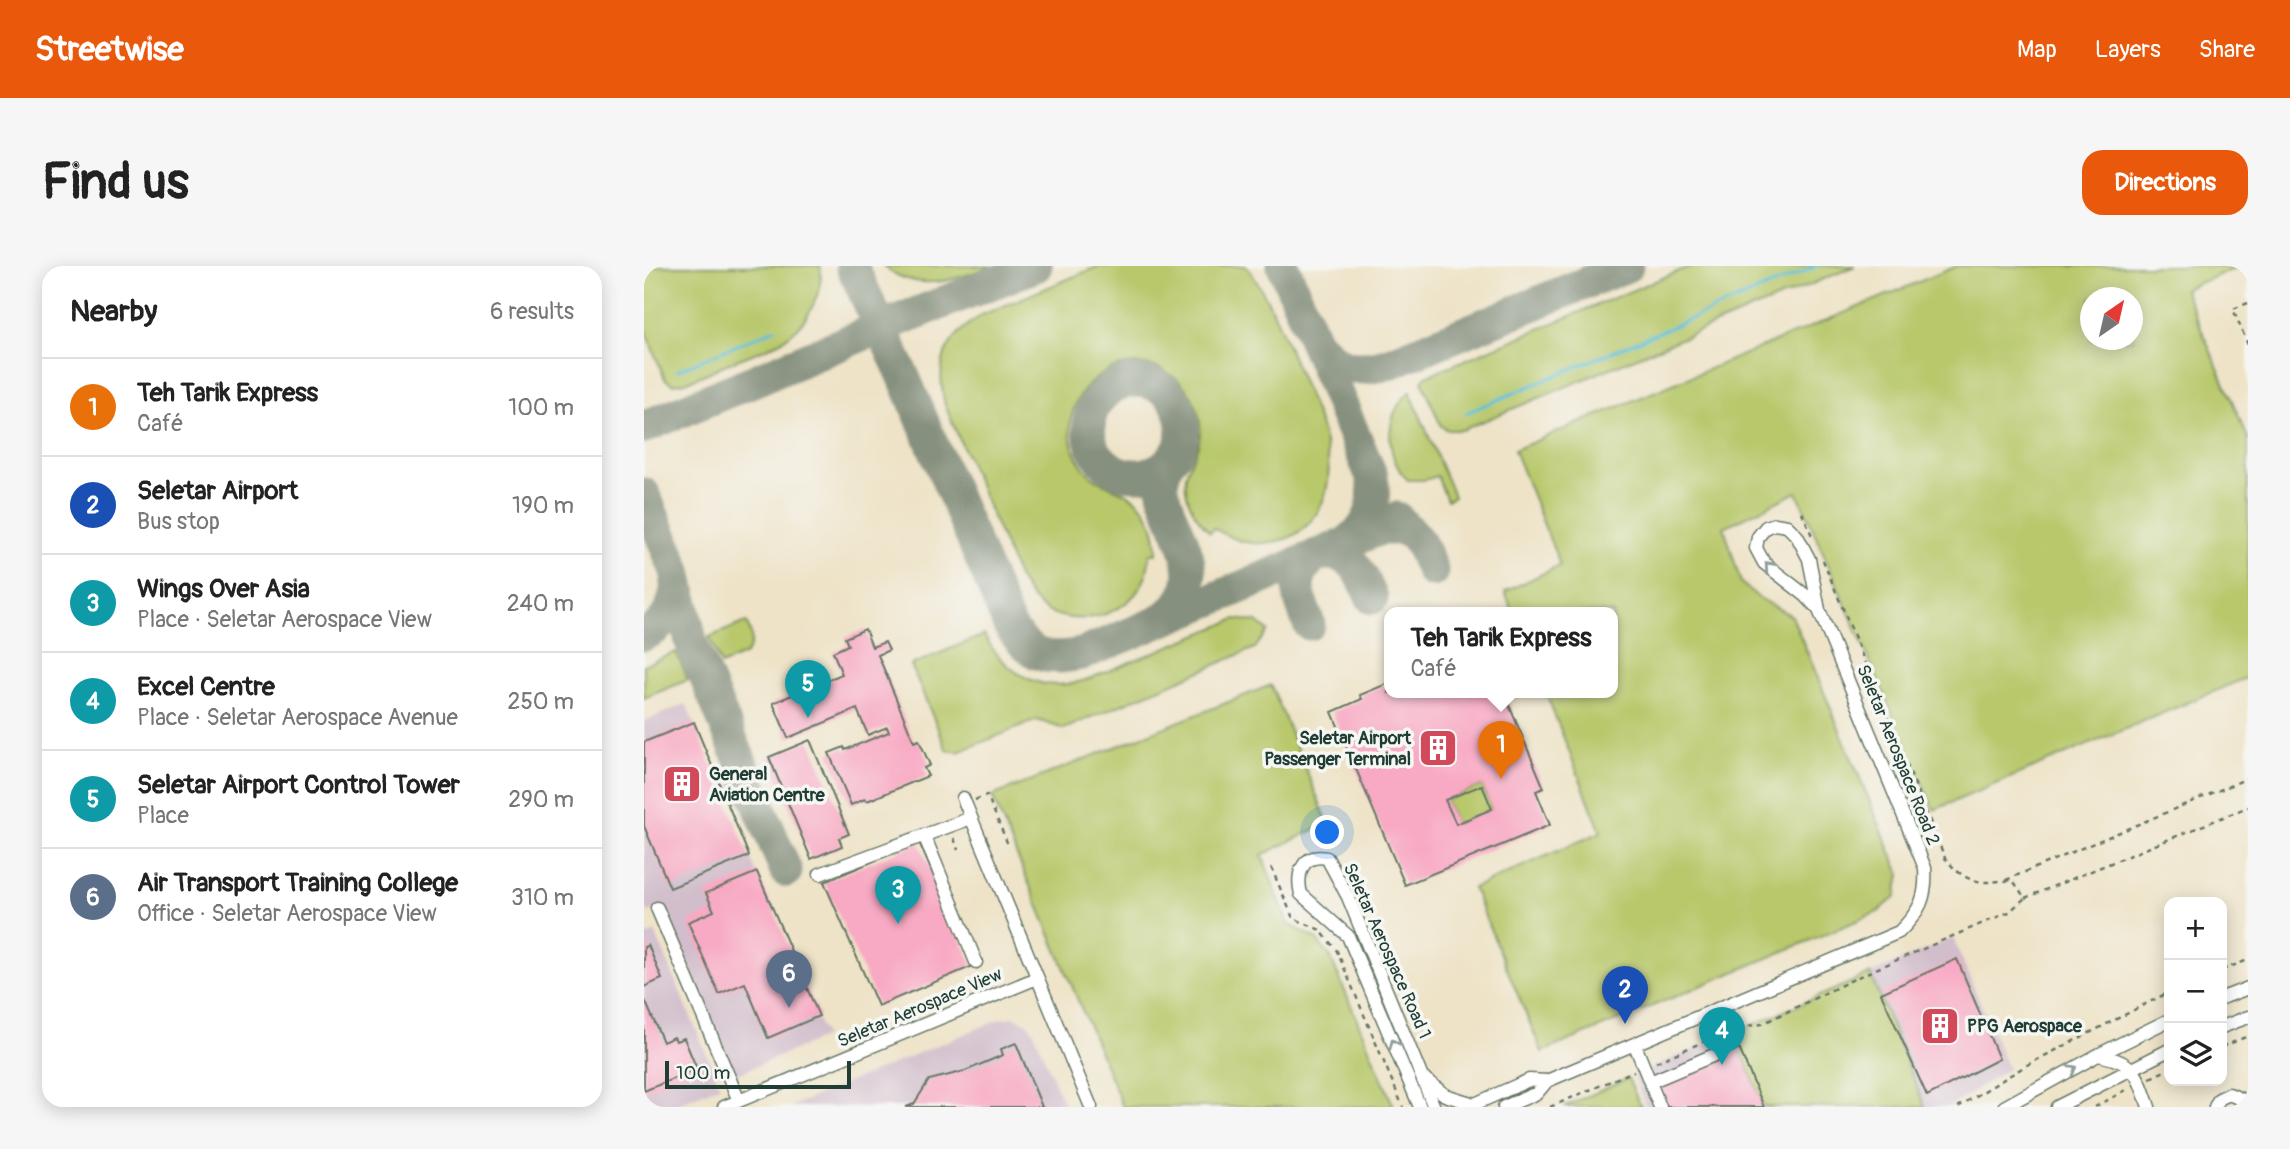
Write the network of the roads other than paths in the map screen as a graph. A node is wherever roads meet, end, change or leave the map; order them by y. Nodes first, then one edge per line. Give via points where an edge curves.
1 (1819, 610) junction
2 (964, 801) road end
3 (971, 818) junction
4 (924, 835) junction
5 (821, 874) dead end
6 (657, 908) dead end
7 (976, 962) dead end
8 (1037, 978) junction
9 (2248, 988) edge
10 (1379, 989) junction
11 (2227, 996) edge
12 (2248, 1017) edge
13 (2164, 1022) edge
14 (2227, 1025) edge
15 (1635, 1045) junction
16 (2164, 1052) edge
17 (1719, 1053) dead end
18 (2098, 1055) junction
19 (2131, 1068) junction
20 (1422, 1077) junction
21 (1547, 1082) junction
22 (1650, 1082) junction
23 (739, 1101) junction
24 (2248, 1102) edge
25 (2217, 1103) edge
26 (1471, 1106) edge
27 (724, 1107) edge
28 (1091, 1107) edge
29 (1420, 1107) edge
30 (1434, 1107) edge
31 (1504, 1107) edge
32 (1660, 1107) edge
33 (2004, 1107) edge
34 (2057, 1107) edge
35 (2149, 1107) edge

1 -> 1 street, Seletar Aerospace Road 2 via 1764,563 1756,548 1766,527 1787,526 1797,536 1809,559
1 - 15 street, Seletar Aerospace Road 2 via 1925,868 1923,898 1899,932
2 - 3 street
3 - 4 street
3 - 8 street
4 - 5 street
4 - 7 street
6 - 23 street
8 - 23 street, Seletar Aerospace View
8 - 28 street
9 - 11 street
10 - 10 street, Seletar Aerospace Road 1 via 1348,936 1301,894 1299,872 1309,860 1326,858 1332,867 1348,897
10 - 20 street, Seletar Aerospace Road 1
29 -> 10 street, Seletar Aerospace Road 1
12 - 14 street
13 - 18 street
15 - 21 street
15 - 22 street
16 - 19 street
17 - 22 street
18 - 19 street via 2118,1059
33 -> 18 street
19 - 34 street
19 - 35 street
20 - 26 street via 1445,1095
20 - 30 street, Seletar Aerospace Road 1
21 - 26 street via 1529,1080
21 - 31 street via 1537,1093
22 - 32 street
23 - 27 street, Seletar Aerospace View
24 - 25 street via 2229,1094

